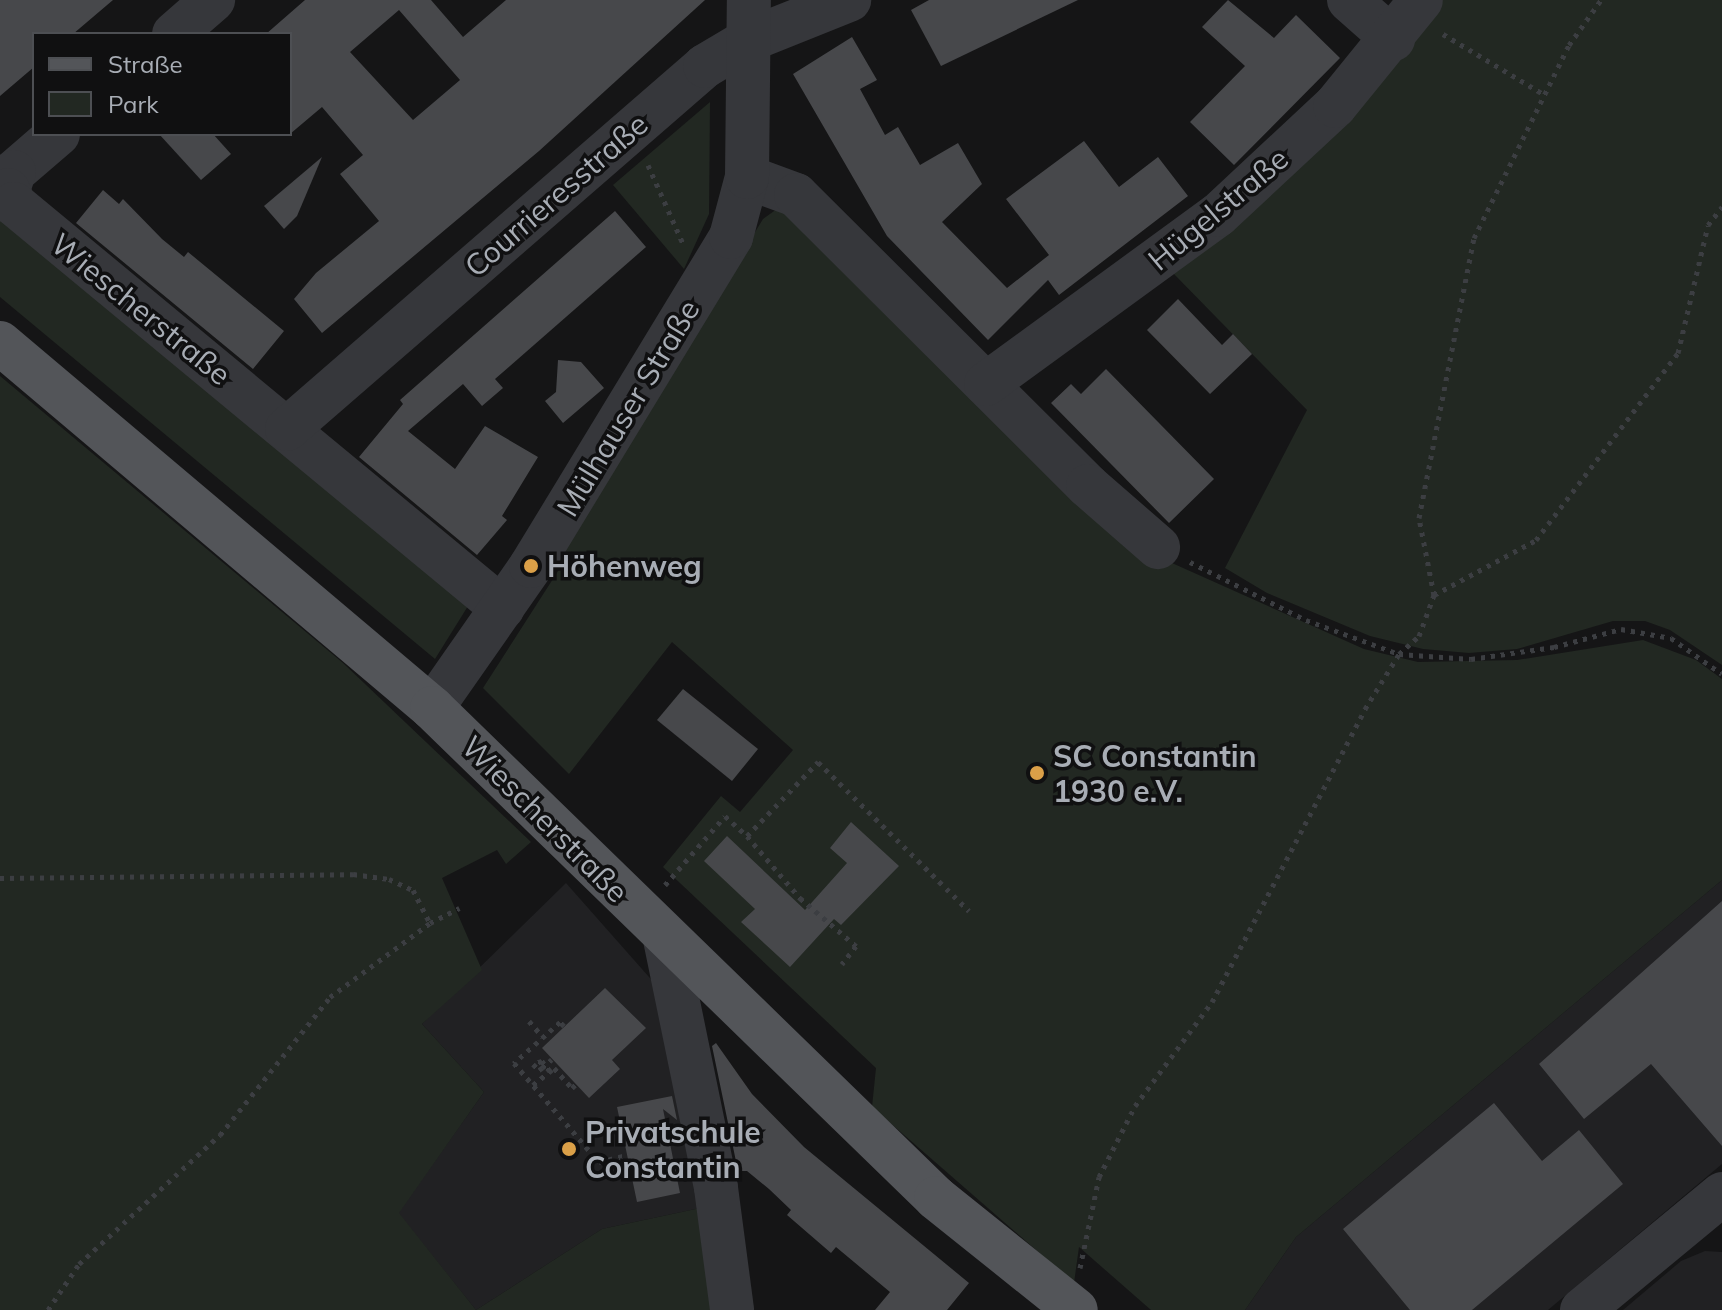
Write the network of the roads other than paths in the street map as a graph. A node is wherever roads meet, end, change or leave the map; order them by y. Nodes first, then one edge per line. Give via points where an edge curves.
1 (213, 0) edge
2 (849, 0) edge
3 (1349, 0) edge
4 (1409, 17) edge
5 (749, 20) edge
6 (176, 32) edge
7 (56, 136) edge
8 (747, 177) junction
9 (0, 343) edge
10 (986, 384) junction
11 (287, 429) junction
12 (1158, 547) road end
13 (502, 608) junction
14 (432, 708) junction
15 (653, 926) junction
16 (1722, 1194) edge
17 (1075, 1309) edge
18 (732, 1310) edge
19 (1582, 1310) edge

1 - 6 street
2 - 5 street, Courrieresstraße
3 - 4 street
4 - 10 street, Hügelstraße via 1335,106 1218,215
5 - 8 street, Mülhauser Straße
5 - 11 street, Courrieresstraße via 705,66
7 - 11 street, Wiescherstraße via 14,172 8,190 14,204
8 - 10 street via 796,195
8 - 13 street, Mülhauser Straße via 731,237
9 - 14 main road, Wiescherstraße
10 - 12 street
11 - 13 street, Wiescherstraße
13 - 14 street, Mülhauser Straße
14 - 15 main road, Wiescherstraße
15 - 17 main road, Wiescherstraße via 936,1198
15 - 18 street via 716,1188
16 - 19 street

